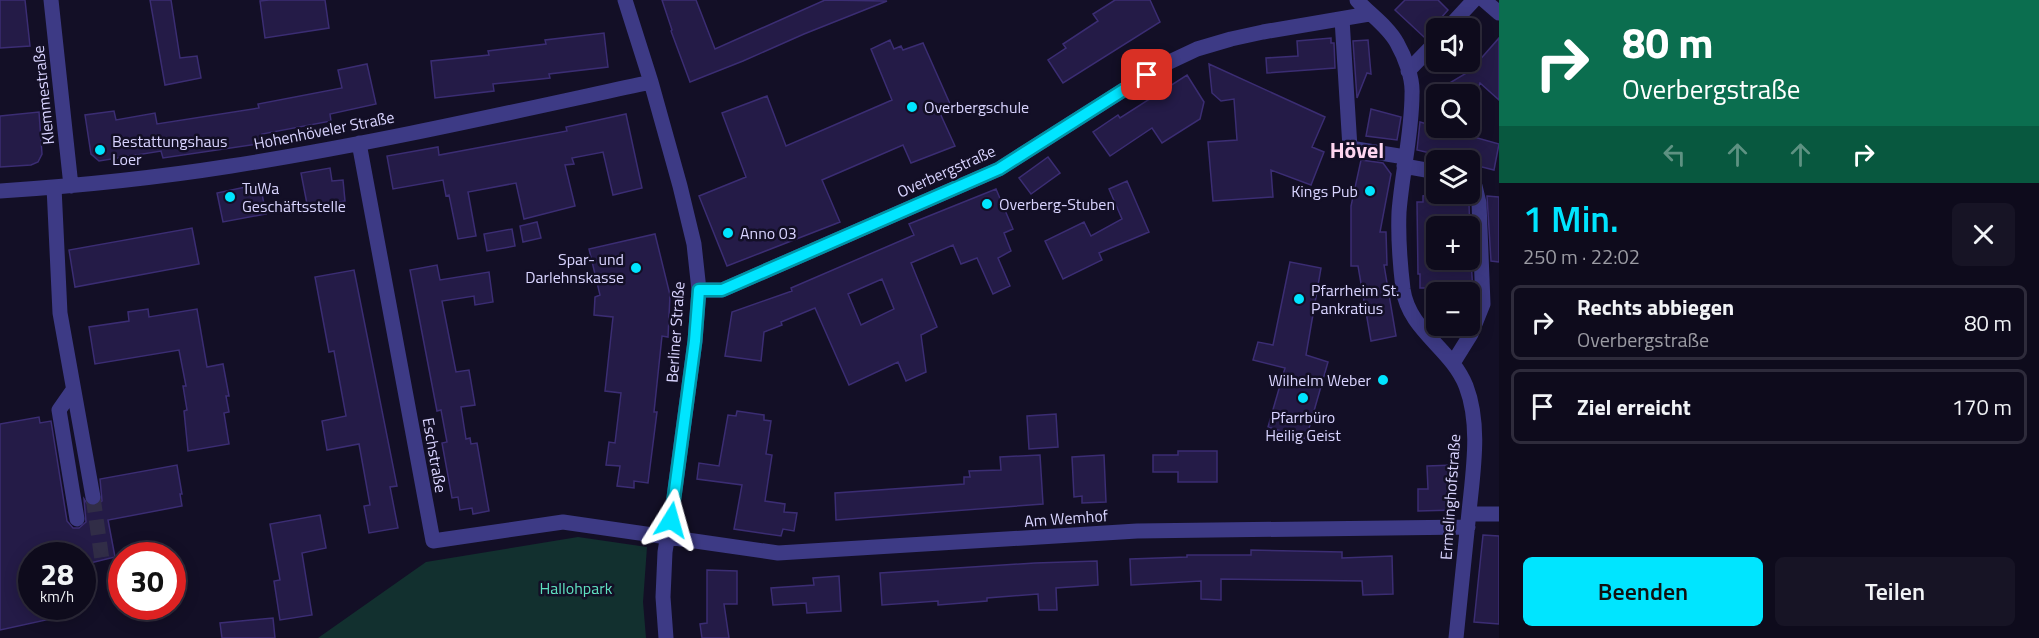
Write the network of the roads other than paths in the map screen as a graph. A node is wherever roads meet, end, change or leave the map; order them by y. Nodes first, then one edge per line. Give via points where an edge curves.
1 (51, 0) edge
2 (625, 0) edge
3 (1357, 0) edge
4 (1474, 0) edge
5 (1484, 0) edge
6 (1499, 13) edge
7 (1369, 14) junction
8 (1457, 18) edge
9 (1342, 19) junction
10 (1426, 52) edge
11 (1408, 71) junction
12 (651, 82) junction
13 (359, 143) junction
14 (1404, 161) junction
15 (1426, 168) edge
16 (71, 186) junction
17 (54, 188) junction
18 (0, 191) edge
19 (1479, 204) edge
20 (699, 290) junction
21 (1454, 363) junction
22 (72, 390) junction
23 (93, 497) tunnel mouth
24 (1499, 514) edge
25 (77, 519) dead end
26 (1468, 521) junction
27 (668, 536) junction
28 (666, 638) edge
29 (1455, 638) edge

1 - 16 street, Klemmestraße
2 - 12 street, Berliner Straße
3 - 7 street, Ermelinghofstraße
4 - 8 street
5 - 6 street
7 - 9 street, Overbergstraße
7 - 11 street, Ermelinghofstraße via 1397,42
9 - 14 street via 1350,148
9 - 20 street, Overbergstraße via 1263,32 1197,50 1163,65 999,169 722,290
10 - 11 street
11 - 14 street, Ermelinghofstraße via 1412,93
12 - 13 street, Hohenhöveler Straße
12 - 20 street, Berliner Straße via 694,244
13 - 16 street, Hohenhöveler Straße via 231,166
13 - 27 street, Eschstraße via 433,541 563,522
14 - 15 street
14 - 21 street, Ermelinghofstraße via 1400,262 1408,310
16 - 17 street, Hohenhöveler Straße
17 - 18 street, Hohenhöveler Straße
17 - 22 street via 60,313
19 - 21 street via 1483,304
20 - 27 street, Berliner Straße
21 - 26 street, Ermelinghofstraße via 1472,401 1474,457
22 - 23 street
22 - 25 street via 59,410
24 - 26 street, Am Wemhof
26 - 27 street, Am Wemhof via 1137,531 778,553
26 - 29 street, Ermelinghofstraße
27 - 28 street, Berliner Straße via 663,597

